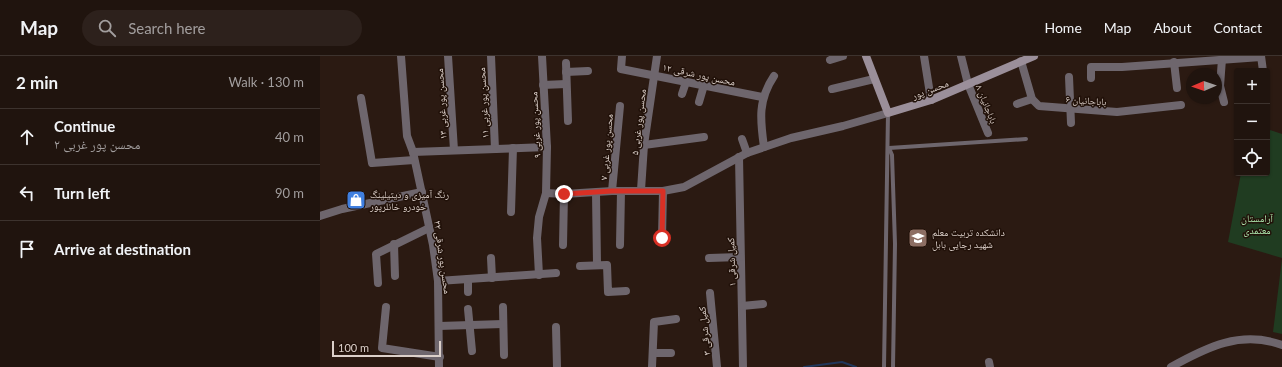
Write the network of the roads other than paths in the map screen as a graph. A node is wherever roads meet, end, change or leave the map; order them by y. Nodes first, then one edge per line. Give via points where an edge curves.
1 (401, 56) edge
2 (448, 56) edge
3 (491, 56) edge
4 (542, 56) edge
5 (622, 56) edge
6 (657, 56) edge
7 (843, 56) edge
8 (866, 56) edge
9 (924, 56) edge
10 (961, 56) edge
11 (1034, 56) edge
12 (1261, 57) edge
13 (1211, 58) edge
14 (1222, 59) junction
15 (830, 60) dead end
16 (1021, 61) junction
17 (1174, 62) junction
18 (566, 63) dead end
19 (1263, 68) edge
20 (588, 71) dead end
21 (566, 72) junction
22 (654, 74) junction
23 (774, 76) dead end
24 (1070, 77) dead end
25 (1091, 78) dead end
26 (874, 79) junction
27 (686, 82) junction
28 (566, 84) junction
29 (968, 84) junction
30 (543, 85) junction
31 (704, 85) junction
32 (1177, 88) dead end
33 (832, 89) dead end
34 (682, 94) dead end
35 (762, 97) junction
36 (361, 98) dead end
37 (1032, 99) junction
38 (931, 100) junction
39 (699, 102) dead end
40 (1224, 102) dead end
41 (1017, 104) dead end
42 (1181, 105) dead end
43 (620, 106) dead end
44 (1072, 109) junction
45 (888, 113) junction
46 (568, 121) dead end
47 (1071, 123) dead end
48 (988, 133) dead end
49 (704, 137) dead end
50 (742, 139) dead end
51 (1026, 139) dead end
52 (644, 145) junction
53 (547, 147) junction
54 (764, 147) junction
55 (513, 148) junction
56 (889, 148) junction
57 (495, 149) junction
58 (454, 150) junction
59 (747, 153) junction
60 (414, 156) junction
61 (738, 157) junction
62 (641, 190) junction
63 (617, 191) junction
64 (663, 191) junction
65 (422, 192) junction
66 (546, 193) junction
67 (596, 193) junction
68 (564, 194) junction
69 (511, 212) dead end
70 (320, 216) edge
71 (429, 228) junction
72 (662, 238) dead end
73 (394, 244) junction
74 (885, 244) junction
75 (895, 244) junction
76 (563, 245) dead end
77 (620, 245) dead end
78 (740, 257) junction
79 (490, 258) dead end
80 (709, 258) dead end
81 (597, 264) junction
82 (580, 266) dead end
83 (556, 273) dead end
84 (538, 275) junction
85 (395, 276) dead end
86 (492, 278) junction
87 (468, 279) junction
88 (438, 281) junction
89 (378, 283) dead end
90 (626, 291) dead end
91 (468, 292) dead end
92 (710, 294) dead end
93 (763, 304) dead end
94 (742, 306) junction
95 (386, 307) dead end
96 (503, 307) dead end
97 (468, 309) dead end
98 (676, 319) dead end
99 (469, 324) junction
100 (503, 324) junction
101 (440, 326) junction
102 (556, 327) dead end
103 (1282, 345) edge
104 (472, 351) dead end
105 (653, 353) junction
106 (671, 353) dead end
107 (504, 355) dead end
108 (440, 357) junction
109 (439, 367) edge
110 (557, 367) edge
111 (652, 367) edge
112 (717, 367) edge
113 (743, 367) edge
114 (884, 367) edge
115 (893, 367) edge
116 (1171, 367) edge

1 - 60 street, محسن پور شرقی ۲۲ via 407,136
2 - 58 street, محسن پور غربی ۱۳
3 - 57 street, محسن پور غربی ۱۱
4 - 30 street, محسن پور غربی ۹
5 - 22 street, محسن پور شرقی ۱۲ via 621,69
6 - 22 street, محسن پور غربی ۵
7 - 15 street
8 - 26 main road
9 - 38 street
10 - 29 street, باباجانیان ۸
11 - 16 main road, محسن پور
12 - 14 street
12 - 19 street
13 - 14 street
13 - 17 street
14 - 40 street via 1220,86
16 - 29 main road, محسن پور
16 - 37 street
17 - 25 street via 1091,67
17 - 32 street
18 - 21 street
20 - 21 street
21 - 28 street
22 - 27 street, محسن پور شرقی ۱۲
22 - 52 street, محسن پور غربی ۵
23 - 35 street
24 - 44 street
26 - 33 street
26 - 45 main road
27 - 31 street, محسن پور شرقی ۱۲
27 - 34 street
28 - 30 street
28 - 46 street
29 - 38 main road, محسن پور
29 - 48 street, باباجانیان ۸
30 - 53 street, محسن پور غربی ۹
31 - 35 street, محسن پور شرقی ۱۲
31 - 39 street
35 - 54 street via 761,126
36 - 60 street via 372,163
37 - 41 street
37 - 44 street, باباجانیان ۶ via 1039,106
38 - 45 main road, محسن پور
42 - 44 street, باباجانیان ۶ via 1118,112
43 - 63 street, محسن پور غربی ۷
44 - 47 street
45 - 54 street
45 - 56 lane
49 - 52 street
50 - 59 street
51 - 56 lane
52 - 62 street, محسن پور غربی ۵
53 - 55 street
53 - 66 street, محسن پور غربی ۹
54 - 59 street
55 - 57 street
55 - 69 street
56 - 74 lane via 886,155
56 - 75 lane via 892,155
57 - 58 street
58 - 60 street
59 - 61 street
60 - 65 street, محسن پور شرقی ۲۲
61 - 64 street via 684,187
61 - 78 street, کمیل شرقی ۱
62 - 63 street
62 - 64 street
63 - 67 street
63 - 77 street, محسن پور غربی ۷
64 - 72 street
65 - 70 street
65 - 71 street, محسن پور شرقی ۲۲
66 - 68 street
66 - 84 street, محسن پور غربی ۹ via 539,217
67 - 68 street
67 - 81 street
68 - 76 street
71 - 73 street
71 - 88 street, محسن پور شرقی ۲۲
73 - 85 street
73 - 89 street via 376,254
74 - 75 lane
74 - 114 lane
75 - 115 lane
78 - 80 street
78 - 94 street, کمیل شرقی ۱
79 - 86 street
81 - 82 street
81 - 90 street via 607,265 608,292
83 - 84 street
84 - 86 street
86 - 87 street
87 - 88 street
87 - 91 street
88 - 101 street, محسن پور شرقی ۲۲
92 - 112 street, کمیل شرقی ۳
93 - 94 street
94 - 113 street, کمیل شرقی ۱
95 - 108 street via 382,348
96 - 100 street
97 - 99 street
98 - 105 street via 654,322
99 - 100 street
99 - 101 street
99 - 104 street
100 - 107 street
101 - 108 street, محسن پور شرقی ۲۲
102 - 110 street
103 - 116 street via 1241,339 1203,349
105 - 106 street
105 - 111 street
108 - 109 street, محسن پور شرقی ۲۲

